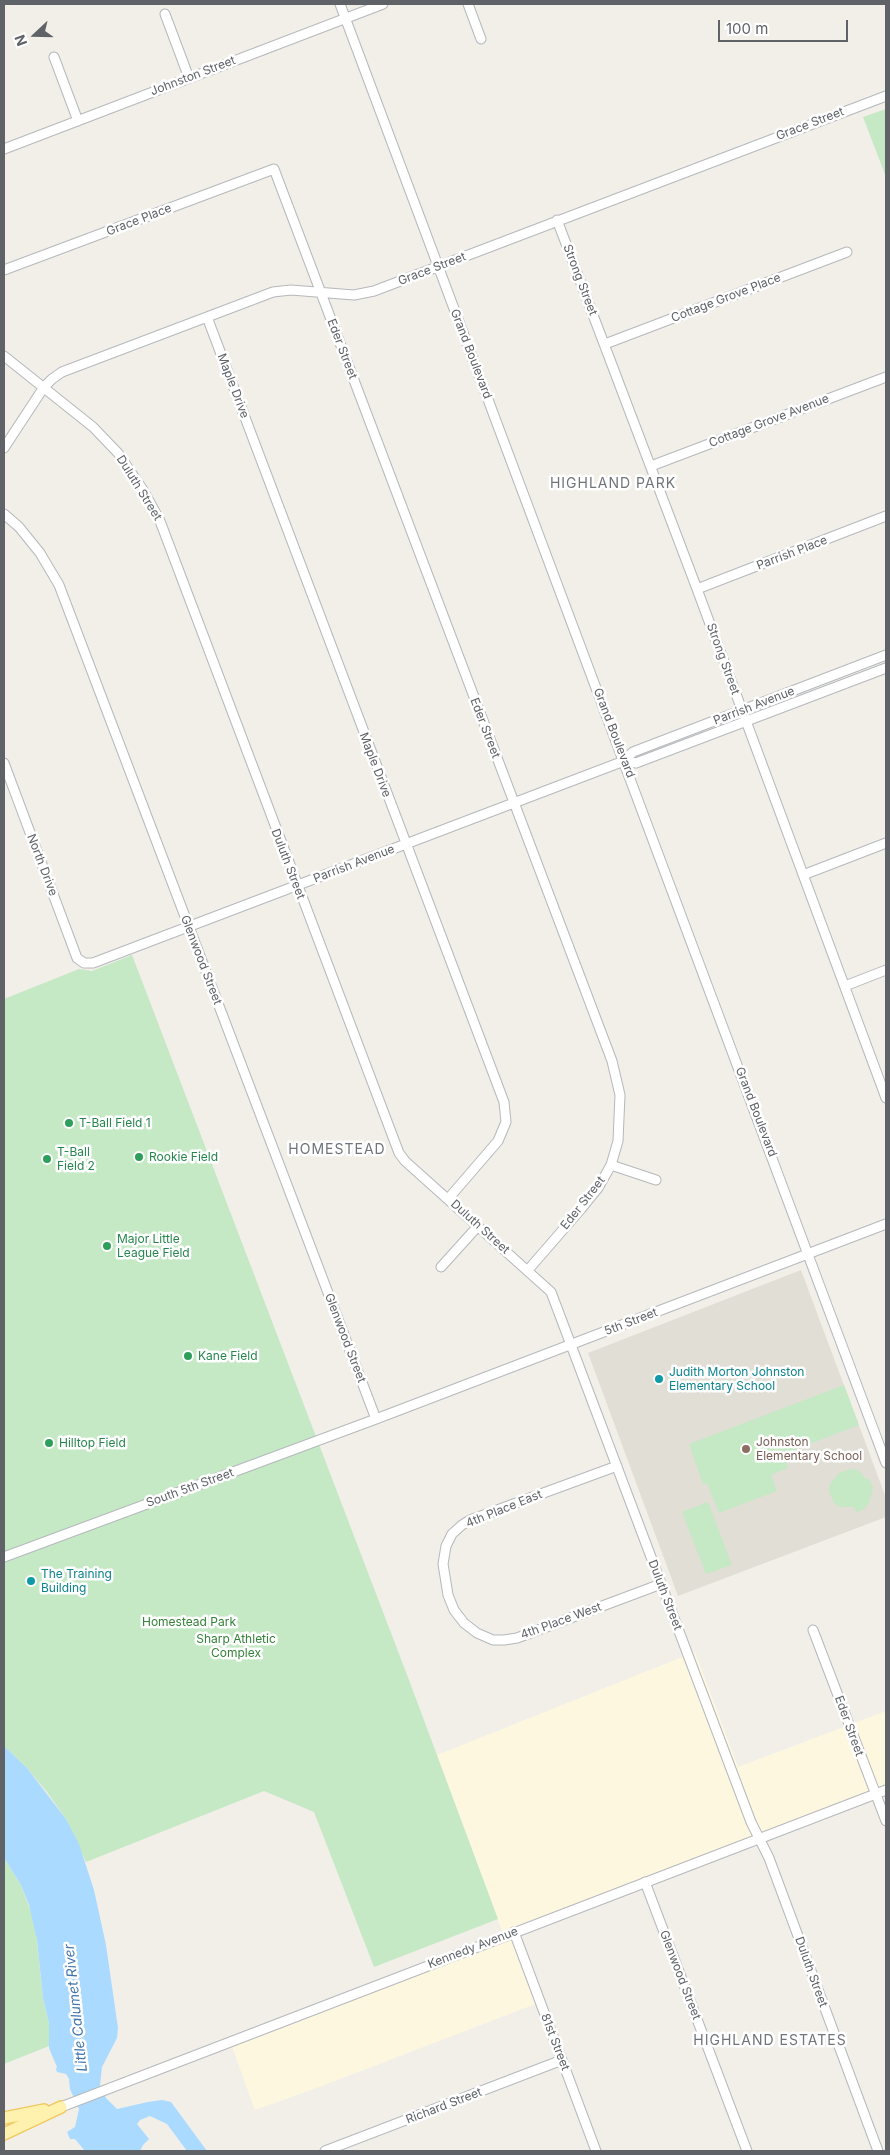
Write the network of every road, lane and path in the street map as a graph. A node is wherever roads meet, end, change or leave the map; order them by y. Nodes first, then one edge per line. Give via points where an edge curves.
1 (340, 4) edge
2 (383, 4) edge
3 (468, 4) edge
4 (165, 14) dead end
5 (345, 18) junction
6 (481, 39) dead end
7 (54, 57) dead end
8 (189, 78) junction
9 (886, 96) edge
10 (78, 121) junction
11 (4, 149) edge
12 (274, 169) joint
13 (557, 220) junction
14 (847, 252) dead end
15 (439, 267) junction
16 (4, 270) edge
17 (321, 293) junction
18 (207, 317) junction
19 (605, 344) junction
20 (4, 356) edge
21 (886, 377) edge
22 (44, 387) junction
23 (4, 448) edge
24 (651, 466) junction
25 (4, 514) edge
26 (886, 516) edge
27 (697, 589) junction
28 (886, 655) edge
29 (886, 668) edge
30 (742, 710) junction
31 (745, 721) junction
32 (624, 761) junction
33 (4, 763) edge
34 (513, 803) junction
35 (886, 843) edge
36 (405, 844) junction
37 (802, 875) junction
38 (297, 886) junction
39 (188, 927) junction
40 (84, 963) joint
41 (886, 970) edge
42 (844, 986) junction
43 (886, 1097) edge
44 (612, 1165) junction
45 (656, 1180) dead end
46 (448, 1199) junction
47 (886, 1224) edge
48 (478, 1226) junction
49 (808, 1254) junction
50 (441, 1267) dead end
51 (528, 1270) junction
52 (572, 1345) junction
53 (376, 1419) junction
54 (886, 1463) edge
55 (617, 1466) junction
56 (4, 1557) edge
57 (661, 1584) junction
58 (448, 1595) joint
59 (813, 1630) dead end
60 (886, 1790) edge
61 (876, 1794) junction
62 (886, 1822) edge
63 (759, 1839) junction
64 (645, 1882) junction
65 (514, 1932) junction
66 (562, 2060) junction
67 (60, 2107) junction
68 (4, 2118) edge
69 (4, 2134) edge
70 (325, 2151) edge
71 (596, 2151) edge
72 (747, 2151) edge
73 (878, 2151) edge

1 - 5 street, Grand Boulevard
2 - 5 street, Johnston Street
3 - 6 street
4 - 8 street
5 - 8 street, Johnston Street
5 - 15 street, Grand Boulevard
7 - 10 street
8 - 10 street, Johnston Street
9 - 13 street, Grace Street
10 - 11 street, Johnston Street
12 - 16 street, Grace Place
12 - 17 street, Eder Street
13 - 15 street, Grace Street
13 - 19 street, Strong Street
14 - 19 street, Cottage Grove Place
15 - 17 street, Grace Street via 374,291 354,295
15 - 32 street, Grand Boulevard
17 - 18 street, Grace Street via 273,292
17 - 34 street, Eder Street
18 - 22 street, Grace Street via 62,372
18 - 36 street, Maple Drive
19 - 24 street, Strong Street
20 - 22 street, Duluth Street
21 - 24 street, Cottage Grove Avenue
22 - 23 street, Grace Street
22 - 38 street, Duluth Street via 93,427 118,453 160,522
24 - 27 street, Strong Street
25 - 39 street, Glenwood Street via 30,540 59,584
26 - 27 street, Parrish Place
27 - 30 street, Strong Street
28 - 30 street, Parrish Avenue
29 - 31 street, Parrish Avenue
30 - 31 street, Strong Street
30 - 32 street, Parrish Avenue via 633,752
31 - 32 street, Parrish Avenue via 636,763
31 - 37 street, Strong Street
32 - 34 street, Parrish Avenue
32 - 49 street, Grand Boulevard
33 - 40 street, North Drive via 77,958
34 - 36 street, Parrish Avenue
34 - 44 street, Eder Street via 612,1061 620,1095 620,1118
35 - 37 street
36 - 38 street, Parrish Avenue
36 - 46 street, Maple Drive via 506,1111 506,1122 498,1141
37 - 42 street, Strong Street
38 - 39 street, Parrish Avenue
38 - 46 street, Duluth Street via 399,1153
39 - 40 street, Parrish Avenue via 92,963
39 - 53 street, Glenwood Street
41 - 42 street
42 - 43 street, Strong Street
44 - 45 street
44 - 51 street, Eder Street via 598,1188
46 - 48 street, Duluth Street
47 - 49 street, 5th Street
48 - 50 street
48 - 51 street, Duluth Street
49 - 52 street, 5th Street
49 - 54 street, Grand Boulevard
51 - 52 street, Duluth Street via 551,1292
52 - 53 street, 5th Street
52 - 55 street, Duluth Street
53 - 56 street, South 5th Street
55 - 57 street, Duluth Street
55 - 58 street, 4th Place East via 462,1525 446,1546 443,1564
57 - 58 street, 4th Place West via 504,1640 493,1640 464,1623
57 - 63 street, Duluth Street
59 - 61 street, Eder Street
60 - 61 street, Kennedy Avenue
61 - 62 street, Eder Street
61 - 63 street, Kennedy Avenue
63 - 64 street, Kennedy Avenue
63 - 73 street, Duluth Street
64 - 65 street, Kennedy Avenue
64 - 72 street, Glenwood Street
65 - 66 street, 81st Street
65 - 67 street, Kennedy Avenue
66 - 70 street, Richard Street
66 - 71 street, 81st Street
67 - 68 main road, Kennedy Avenue
67 - 69 main road, Kennedy Avenue

